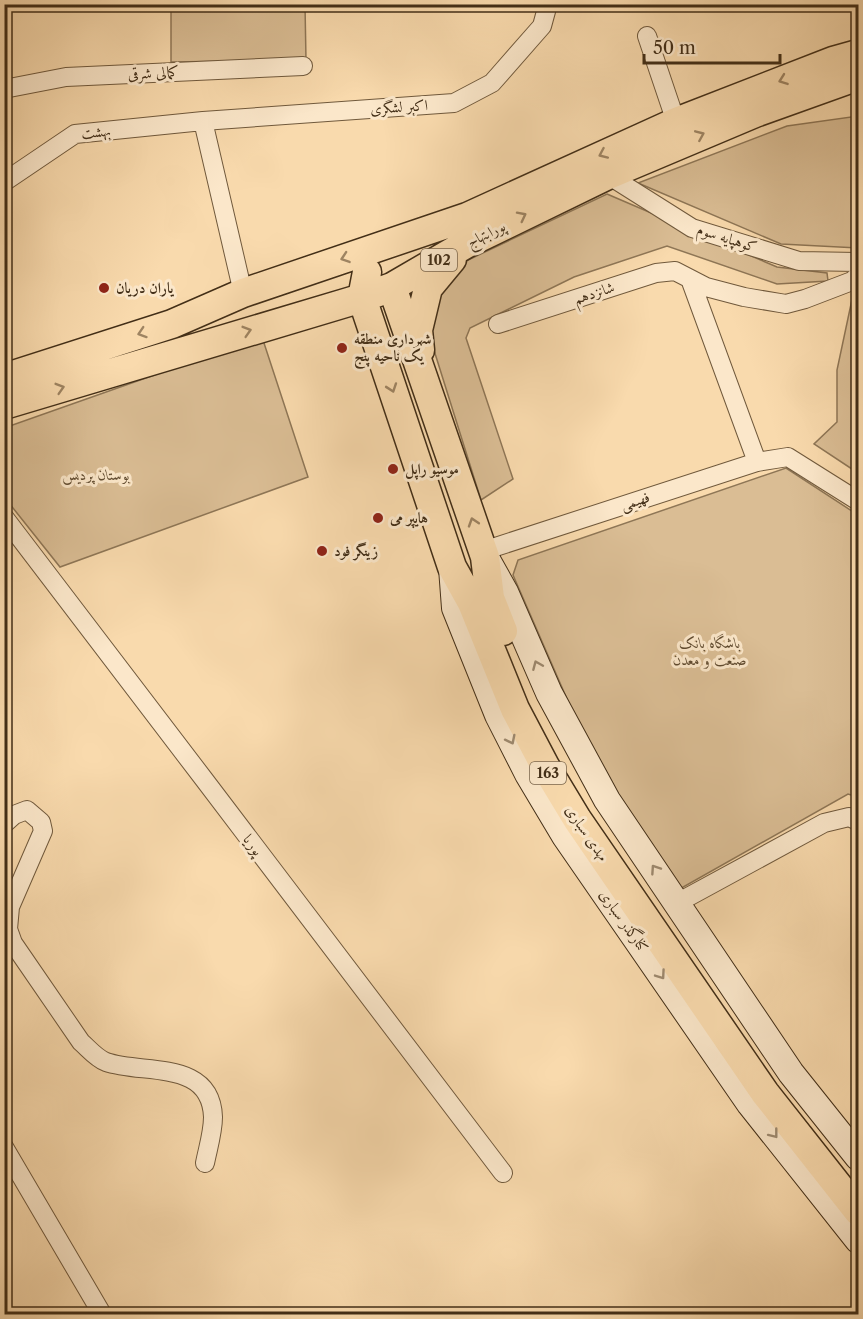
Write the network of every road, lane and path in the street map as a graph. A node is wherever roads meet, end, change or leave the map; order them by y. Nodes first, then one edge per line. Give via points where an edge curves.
1 (548, 4) edge
2 (647, 36) dead end
3 (858, 54) edge
4 (303, 66) dead end
5 (858, 76) edge
6 (4, 89) edge
7 (202, 120) junction
8 (676, 122) junction
9 (608, 175) junction
10 (4, 182) edge
11 (467, 231) junction
12 (858, 262) edge
13 (858, 276) edge
14 (690, 279) junction
15 (365, 285) junction
16 (392, 286) junction
17 (243, 293) junction
18 (172, 324) junction
19 (498, 324) dead end
20 (423, 373) junction
21 (4, 378) edge
22 (4, 405) edge
23 (449, 449) junction
24 (417, 460) junction
25 (757, 462) junction
26 (858, 501) edge
27 (4, 517) edge
28 (484, 554) junction
29 (452, 567) junction
30 (858, 821) edge
31 (4, 824) edge
32 (677, 903) junction
33 (6, 1153) edge
34 (858, 1157) edge
35 (206, 1163) dead end
36 (503, 1173) dead end
37 (858, 1183) edge
38 (858, 1211) edge
39 (858, 1240) edge
40 (101, 1314) edge

1 - 7 street, اکبر لشگری via 542,27 492,83 454,103
2 - 8 street
3 -> 8 main road, پورابتهاج / 102
4 - 6 street, کمالی شرقی via 66,77
9 -> 5 main road, پورابتهاج / 102 via 755,113
7 - 10 street, بهشت via 75,134
7 - 17 street
8 -> 11 main road, پورابتهاج / 102
11 -> 9 main road, پورابتهاج / 102
9 - 12 street, کوهپایه سوم via 692,228 799,261
11 - 15 main road via 420,248
11 - 16 main road, پورابتهاج / 102
11 -> 17 main road, پورابتهاج / 102
11 - 20 main road via 428,288 418,330
13 - 14 street, شانزدهم via 786,304 734,295
14 - 19 street, شانزدهم via 675,271 656,273
14 - 25 street
15 - 16 main road, پورابتهاج / 102
15 - 18 main road
22 -> 15 main road, پورابتهاج / 102
15 -> 24 main road, مهدی سباری / 163
16 - 20 main road, 163
17 - 18 main road, پورابتهاج / 102
18 -> 21 main road, پورابتهاج / 102
20 - 23 main road, 163
23 - 24 main road
28 -> 23 main road, 163
24 - 29 main road, مهدی سباری / 163
25 - 26 street, فهیمی via 788,457
25 - 28 street, فهیمی
27 - 36 street, پوریا
32 -> 28 main road via 607,800 577,747
28 - 37 main road, 163 via 490,598 526,688 560,757 778,1082
29 - 38 main road, مهدی سباری / 163 via 472,603 515,709 577,819 765,1093
29 -> 39 main road, کنارگذر سباری via 455,608 498,715 565,836 750,1104
30 - 32 street via 849,818 824,823
31 - 35 street via 14,814 27,810 41,822 43,831 10,907 8,929 13,943 81,1042 103,1061 178,1072 206,1092 213,1119
32 - 34 main road via 791,1073
33 - 40 street

